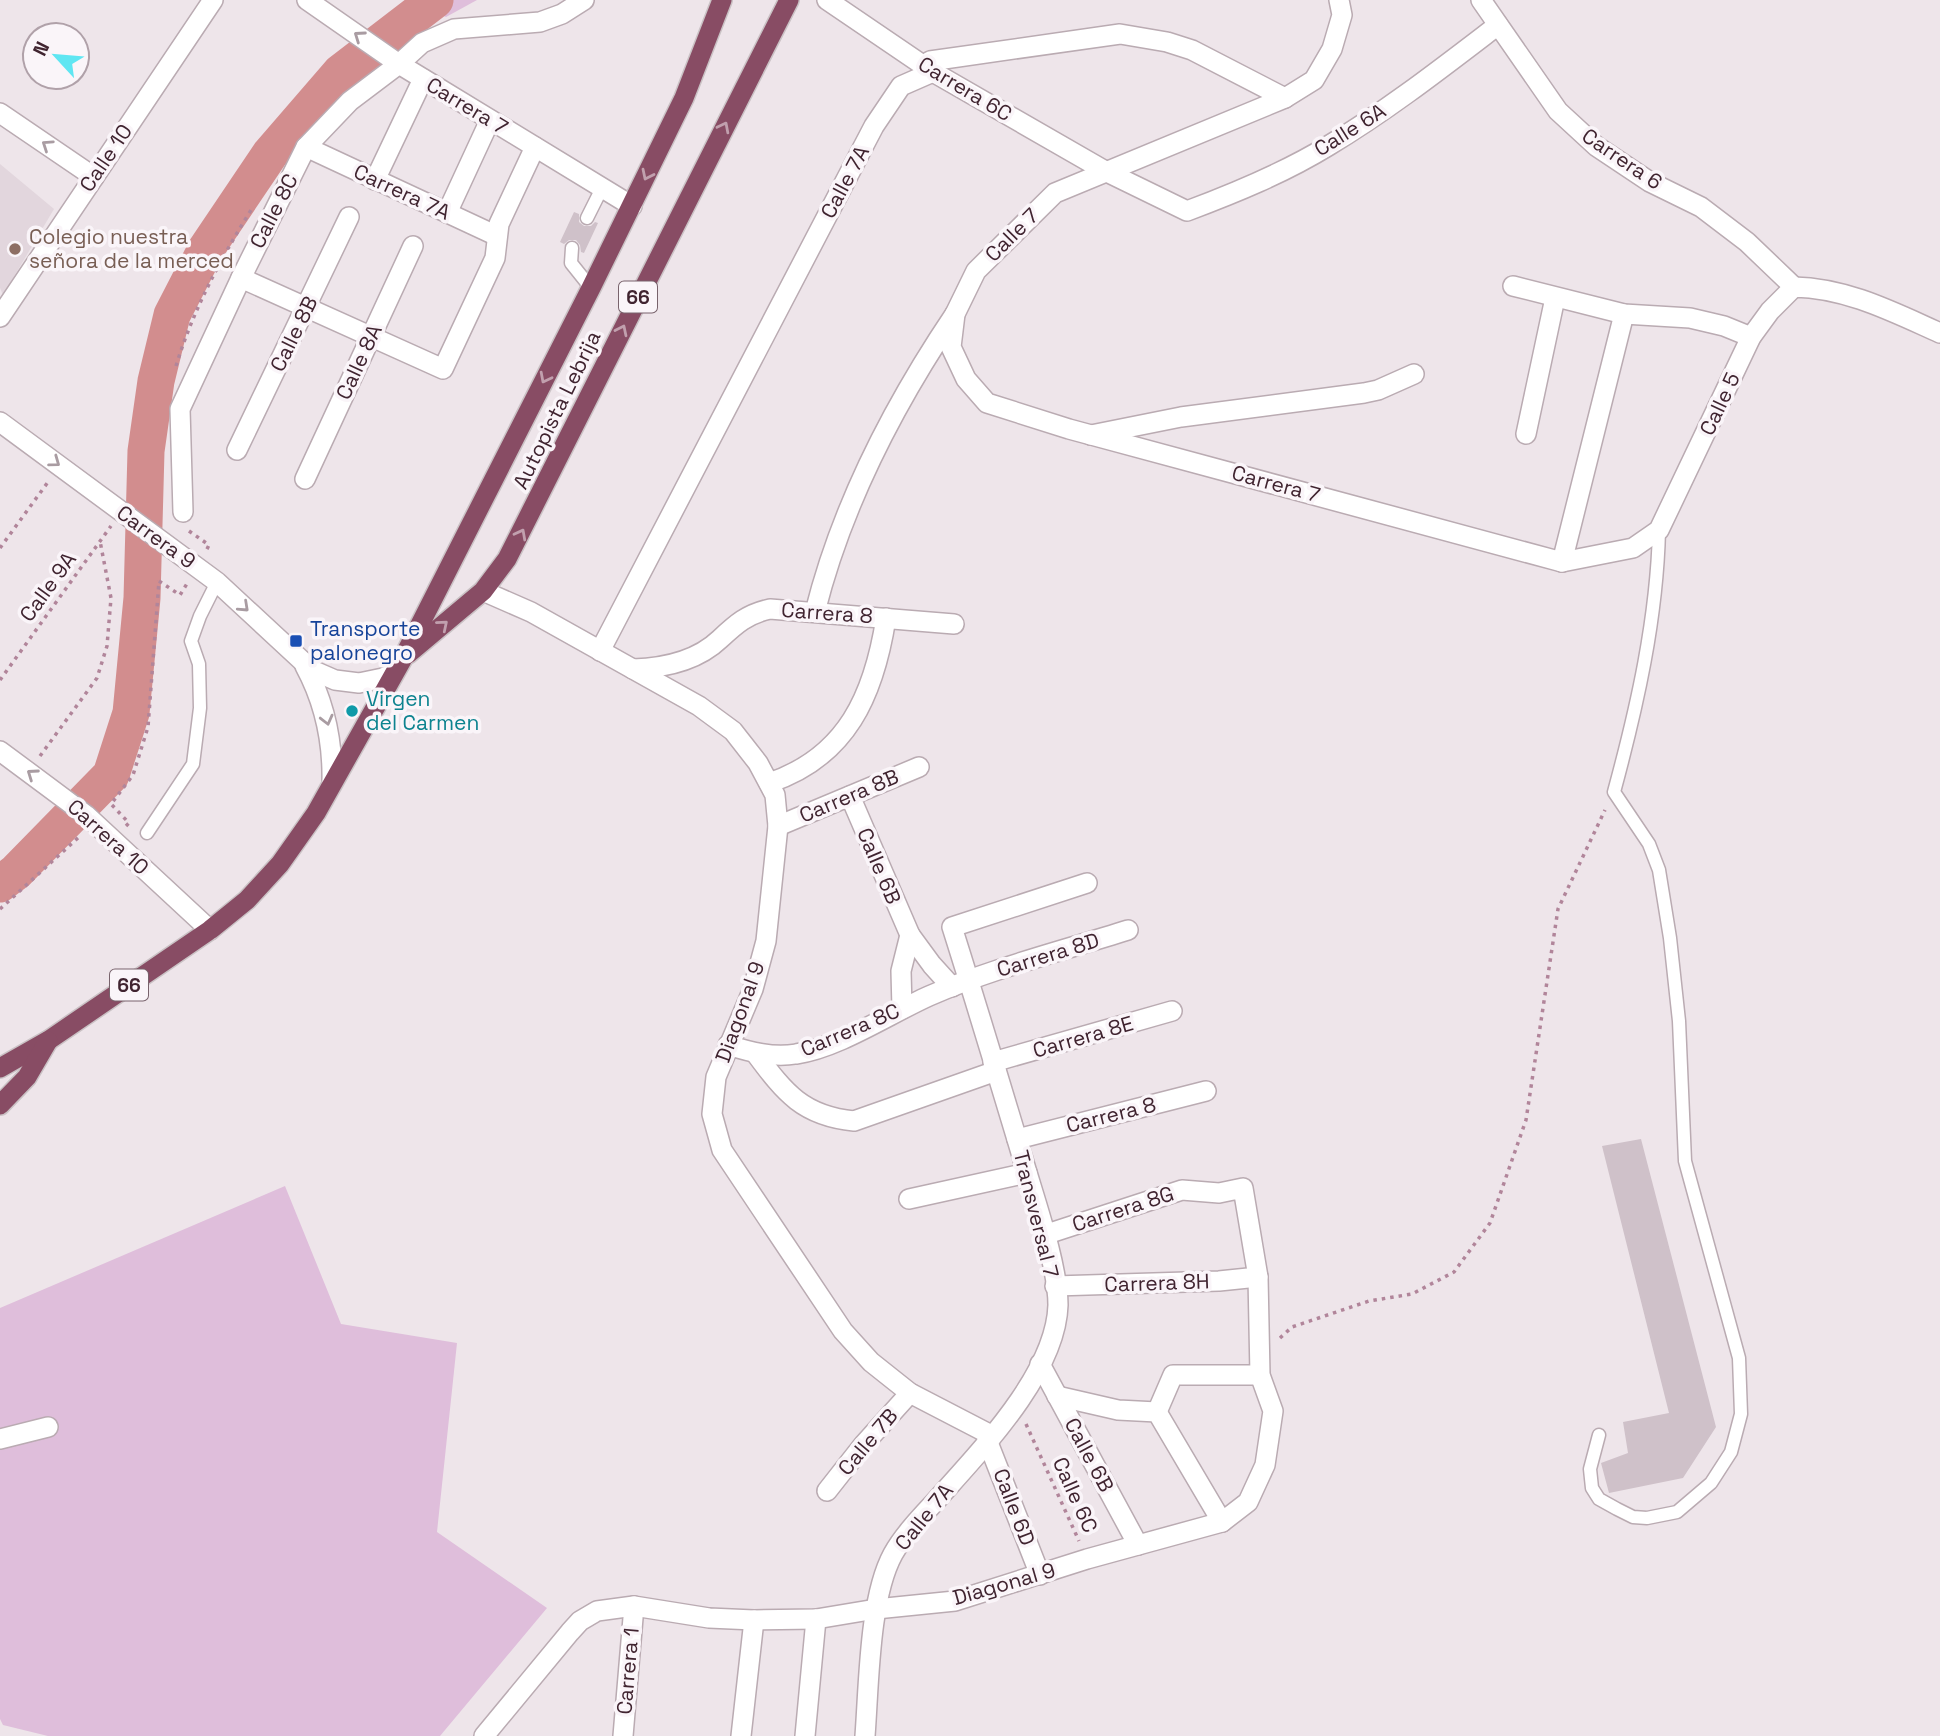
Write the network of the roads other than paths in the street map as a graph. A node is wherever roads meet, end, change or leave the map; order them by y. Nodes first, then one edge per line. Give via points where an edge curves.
1 (212, 0) edge
2 (307, 0) edge
3 (584, 0) edge
4 (722, 0) edge
5 (789, 0) edge
6 (827, 0) edge
7 (1339, 0) edge
8 (1481, 0) edge
9 (1498, 25) junction
10 (392, 60) junction
11 (933, 72) junction
12 (423, 79) junction
13 (1285, 97) junction
14 (0, 113) edge
15 (490, 120) junction
16 (535, 147) junction
17 (306, 148) junction
18 (1107, 172) junction
19 (94, 177) junction
20 (375, 180) junction
21 (602, 188) junction
22 (632, 206) junction
23 (1187, 211) joint
24 (447, 213) junction
25 (349, 217) dead end
26 (587, 218) dead end
27 (497, 236) junction
28 (413, 246) dead end
29 (572, 247) dead end
30 (241, 278) junction
31 (1513, 286) dead end
32 (1794, 286) junction
33 (591, 288) junction
34 (1555, 298) junction
35 (306, 308) junction
36 (955, 314) junction
37 (1624, 314) junction
38 (0, 317) edge
39 (1940, 333) edge
40 (370, 337) junction
41 (1751, 337) junction
42 (1414, 373) dead end
43 (0, 422) edge
44 (1526, 434) dead end
45 (1091, 435) junction
46 (237, 450) dead end
47 (305, 479) dead end
48 (183, 512) dead end
49 (1659, 530) junction
50 (1562, 562) junction
51 (216, 582) junction
52 (483, 591) junction
53 (815, 612) junction
54 (886, 618) junction
55 (954, 624) dead end
56 (600, 651) junction
57 (303, 662) junction
58 (398, 666) junction
59 (633, 669) junction
60 (0, 751) edge
61 (919, 767) dead end
62 (332, 783) junction
63 (769, 783) junction
64 (850, 796) junction
65 (778, 826) junction
66 (147, 833) dead end
67 (1087, 883) dead end
68 (210, 930) junction
69 (1128, 930) dead end
70 (910, 935) junction
71 (960, 983) junction
72 (902, 1009) junction
73 (1172, 1011) dead end
74 (49, 1040) junction
75 (728, 1045) junction
76 (756, 1054) junction
77 (995, 1067) junction
78 (0, 1068) edge
79 (1206, 1091) dead end
80 (0, 1105) edge
81 (1017, 1139) junction
82 (1027, 1172) junction
83 (1243, 1188) joint
84 (909, 1199) dead end
85 (1044, 1235) junction
86 (1258, 1277) junction
87 (1055, 1286) junction
88 (1040, 1364) junction
89 (1260, 1366) junction
90 (910, 1393) junction
91 (1057, 1396) junction
92 (1157, 1412) junction
93 (48, 1427) dead end
94 (1599, 1435) dead end
95 (989, 1438) junction
96 (0, 1439) edge
97 (827, 1492) dead end
98 (1222, 1522) junction
99 (1138, 1545) junction
100 (1040, 1574) junction
101 (634, 1606) junction
102 (876, 1609) junction
103 (816, 1619) junction
104 (754, 1620) junction
105 (484, 1736) edge
106 (623, 1736) edge
107 (741, 1736) edge
108 (805, 1736) edge
109 (865, 1736) edge

1 - 19 street, Calle 10
10 -> 2 street, Carrera 7
3 - 10 street, Calle 8C via 540,22 454,29
4 -> 22 highway, Autopista Lebrija / 66 via 684,98
52 -> 5 highway, Autopista Lebrija / 66 via 507,559 548,480
6 - 11 street, Carrera 6C
7 - 13 street, Calle 7 via 1342,15 1332,49 1314,80
8 - 9 street, Carrera 6
9 - 23 street, Calle 6A via 1414,90 1327,147 1246,188
9 - 32 street, Carrera 6 via 1558,111 1596,146 1650,182 1701,206
10 - 12 street, Carrera 7
10 - 17 street, Calle 8C
11 - 13 street, Calle 7A via 930,61 1120,34 1192,51
11 - 18 street, Carrera 6C
11 - 56 street, Calle 7A via 901,86 874,126
12 - 15 street, Carrera 7
12 - 20 street
13 - 18 street, Calle 7
19 -> 14 street
15 - 16 street, Carrera 7
15 - 24 street
16 - 21 street, Carrera 7
16 - 27 street
17 - 20 street, Carrera 7A
17 - 30 street, Calle 8C
18 - 23 street, Carrera 6C
18 - 36 street, Calle 7 via 1055,193 975,271
19 - 38 street, Calle 10
20 - 24 street, Carrera 7A
21 - 22 street, Carrera 7
21 - 26 lane
22 - 33 highway, Autopista Lebrija / 66
24 - 27 street, Carrera 7A
25 - 35 street, Calle 8B
27 - 40 street via 495,258 443,369
28 - 40 street, Calle 8A
29 - 33 lane via 570,263
30 - 35 street
30 - 48 street, Calle 8C via 180,409
31 - 34 street
32 - 39 street via 1861,298
32 - 41 street, Calle 5
33 -> 58 highway, Autopista Lebrija / 66
34 - 37 street
34 - 44 street
35 - 40 street
35 - 46 street, Calle 8B
36 - 45 street, Carrera 7 via 951,347 966,379 988,403
36 - 53 street, Calle 7 via 865,469 833,548
37 - 41 street via 1690,318
37 - 50 street
40 - 47 street, Calle 8A
41 - 49 street, Calle 5
42 - 45 street via 1364,393 1181,417
43 -> 51 street, Carrera 9
45 - 50 street, Carrera 7
49 - 50 street, Carrera 7 via 1633,548
49 - 94 lane via 1658,580 1635,711 1614,792 1649,844 1659,870 1679,1021 1685,1161 1739,1358 1741,1413 1731,1452 1711,1483 1677,1512 1647,1518 1633,1517 1599,1500 1592,1488 1590,1469
51 -> 57 street, Carrera 9
51 - 66 lane via 191,641 199,664 200,708 193,764
52 - 56 street, Diagonal 9
58 -> 52 highway, Autopista Lebrija / 66
53 - 54 street, Carrera 8
53 - 59 street, Carrera 8 via 759,611 737,621 719,640 692,656 663,666
54 - 55 street, Carrera 8
54 - 63 street via 875,672 848,727 806,767
56 - 59 street, Diagonal 9
57 - 58 street, Carrera 9 via 323,676 347,682 372,682
57 -> 62 street, Carrera 9 via 324,708
58 - 62 highway, Autopista Lebrija / 66
59 - 63 street, Diagonal 9 via 733,731
68 -> 60 street, Carrera 10 via 110,836
61 - 64 street, Carrera 8B
62 - 68 highway, Autopista Lebrija / 66 via 280,864 247,900
63 - 65 street, Diagonal 9
64 - 65 street, Carrera 8B
64 - 70 street, Calle 6B
65 - 75 street, Diagonal 9 via 766,941 753,989
67 - 71 street via 952,927
68 - 74 highway, Autopista Lebrija / 66
69 - 71 street, Carrera 8D
70 - 71 street, Calle 6B via 932,965
70 - 72 street via 901,971
71 - 72 street, Carrera 8C
71 - 77 street, Transversal 7
72 - 76 street, Carrera 8C via 796,1055
73 - 77 street, Carrera 8E
74 - 78 highway, Autopista Lebrija / 66
74 - 80 highway, Autopista Lebrija / 66 via 27,1076
75 - 76 street, Carrera 8C
75 - 90 street, Diagonal 9 via 716,1077 712,1114 722,1150 843,1331 871,1362
76 - 77 street via 778,1084 807,1109 830,1119 854,1121
77 - 81 street, Transversal 7
79 - 81 street, Carrera 8
81 - 82 street, Transversal 7
82 - 84 street
82 - 85 street, Transversal 7
83 - 85 street, Carrera 8G via 1219,1193 1182,1190
83 - 86 street, Diagonal 9
85 - 87 street, Transversal 7
86 - 87 street, Carrera 8H
86 - 89 street, Diagonal 9
87 - 88 street, Transversal 7 via 1058,1306
88 - 91 street, Calle 6B
88 - 95 street, Transversal 7 via 1018,1405
89 - 92 street via 1173,1375
89 - 98 street, Diagonal 9 via 1273,1411 1265,1465 1248,1502
90 - 95 street, Diagonal 9
90 - 97 street, Calle 7B
91 - 92 street via 1118,1410
91 - 99 street, Calle 6B
92 - 98 street
93 - 96 street
95 - 100 street, Calle 6D
95 - 102 street, Calle 7A via 893,1553
98 - 99 street, Diagonal 9
99 - 100 street, Diagonal 9
100 - 102 street, Diagonal 9 via 955,1601
101 - 104 street, Diagonal 9
101 - 105 street, Diagonal 9 via 597,1612 580,1621
101 - 106 street, Carrera 1
102 - 103 street, Diagonal 9
102 - 109 street, Calle 7A
103 - 104 street, Diagonal 9
103 - 108 street
104 - 107 street

